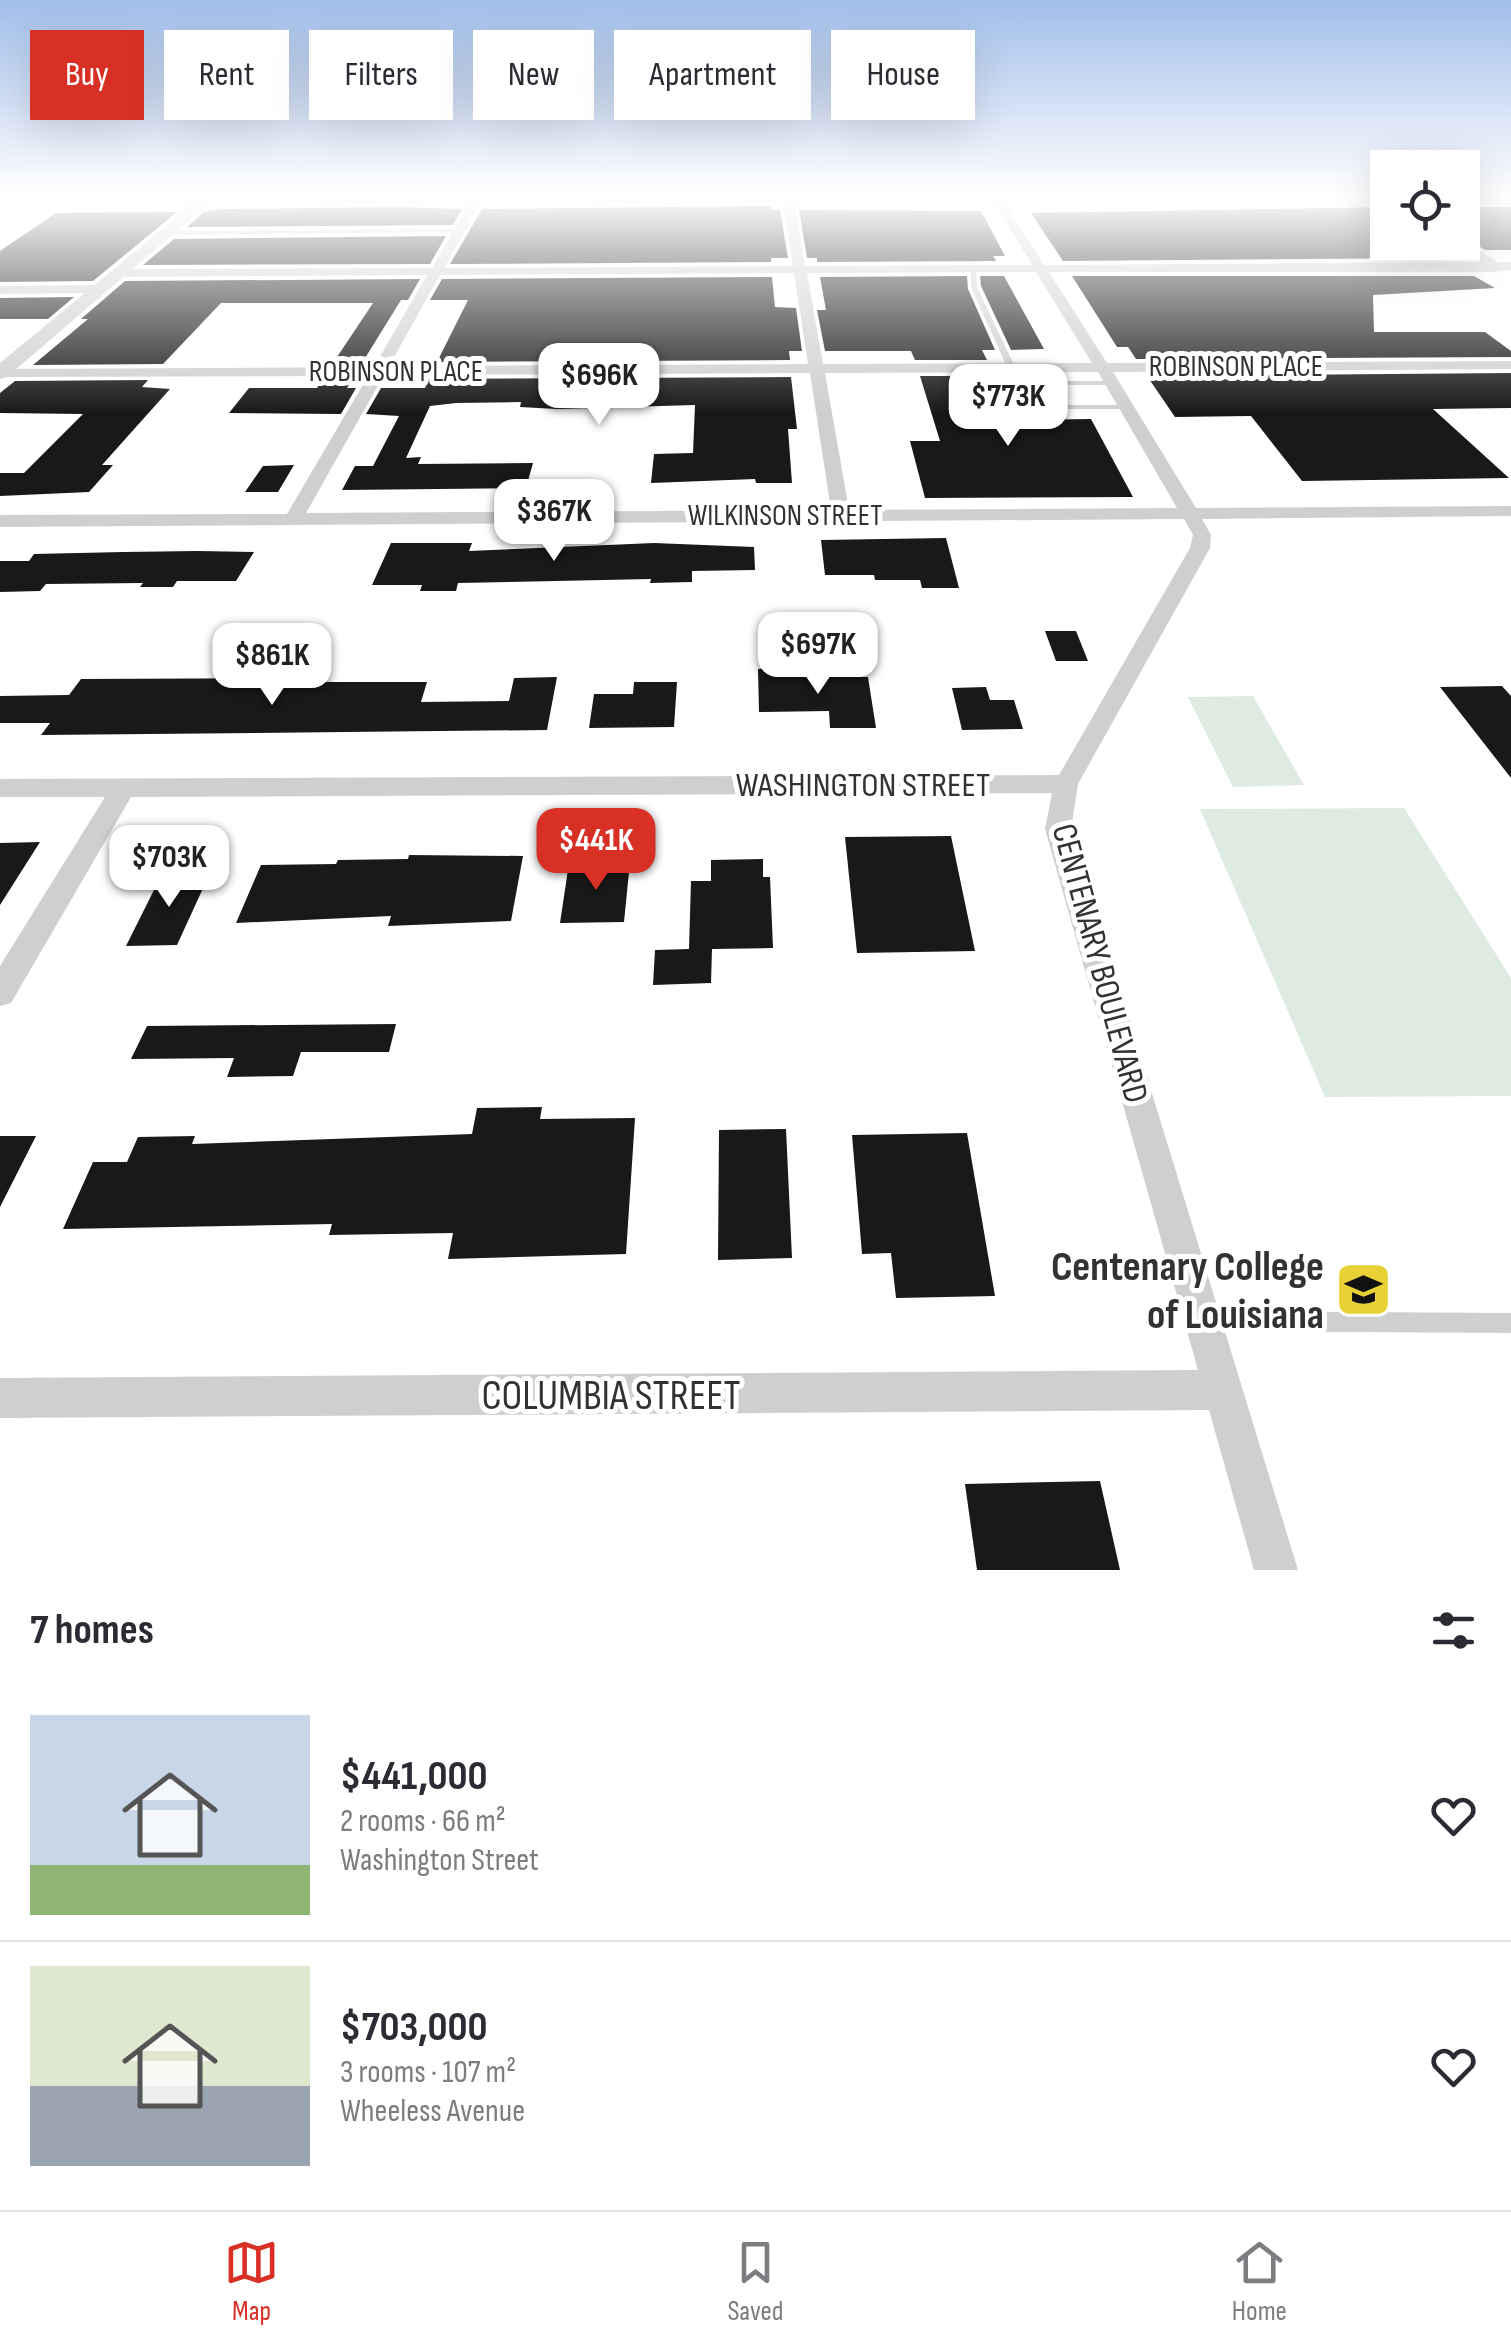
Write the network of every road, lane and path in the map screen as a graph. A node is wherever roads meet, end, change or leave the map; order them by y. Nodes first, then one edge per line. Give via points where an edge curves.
1 (128, 266) edge
2 (436, 266) edge
3 (799, 266) edge
4 (1038, 266) edge
5 (1454, 266) edge
6 (1494, 266) edge
7 (973, 269) junction
8 (1040, 269) junction
9 (800, 270) junction
10 (433, 271) junction
11 (120, 273) junction
12 (1511, 277) edge
13 (0, 290) edge
14 (100, 290) junction
15 (1511, 364) edge
16 (818, 368) junction
17 (1012, 368) junction
18 (380, 370) junction
19 (0, 373) edge
20 (1107, 375) junction
21 (1020, 383) dead end
22 (1027, 407) dead end
23 (1127, 407) junction
24 (1511, 511) edge
25 (1192, 513) junction
26 (841, 515) junction
27 (294, 518) junction
28 (0, 520) edge
29 (1066, 784) junction
30 (0, 788) edge
31 (123, 788) junction
32 (0, 993) edge
33 (1202, 1321) junction
34 (1511, 1323) edge
35 (1223, 1390) junction
36 (0, 1398) edge
37 (1276, 1570) edge

1 - 11 street
2 - 10 street
3 - 9 street
4 - 8 street, CENTENARY BOULEVARD
5 - 8 street
6 - 12 street
7 - 8 street
7 - 9 street
7 - 17 lane via 974,287
8 - 20 street, CENTENARY BOULEVARD
9 - 10 street
9 - 16 street
10 - 11 street
10 - 18 street
11 - 14 street
13 - 14 street
14 - 19 street
15 - 20 street, ROBINSON PLACE
16 - 17 street, ROBINSON PLACE
16 - 18 street, ROBINSON PLACE
16 - 26 street
17 - 20 street, ROBINSON PLACE
18 - 19 street, ROBINSON PLACE
18 - 27 street
20 - 21 lane
20 - 23 street, CENTENARY BOULEVARD
22 - 23 lane
23 - 25 street, CENTENARY BOULEVARD
24 - 25 street, WILKINSON STREET
25 - 26 street, WILKINSON STREET
25 - 29 street, CENTENARY BOULEVARD via 1200,548
26 - 27 street, WILKINSON STREET
27 - 28 street, WILKINSON STREET
29 - 31 street, WASHINGTON STREET
29 - 33 street, CENTENARY BOULEVARD via 1058,828
30 - 31 street, WASHINGTON STREET
31 - 32 street
33 - 34 lane
33 - 35 street, CENTENARY BOULEVARD
35 - 36 street, COLUMBIA STREET
35 - 37 street, CENTENARY BOULEVARD

